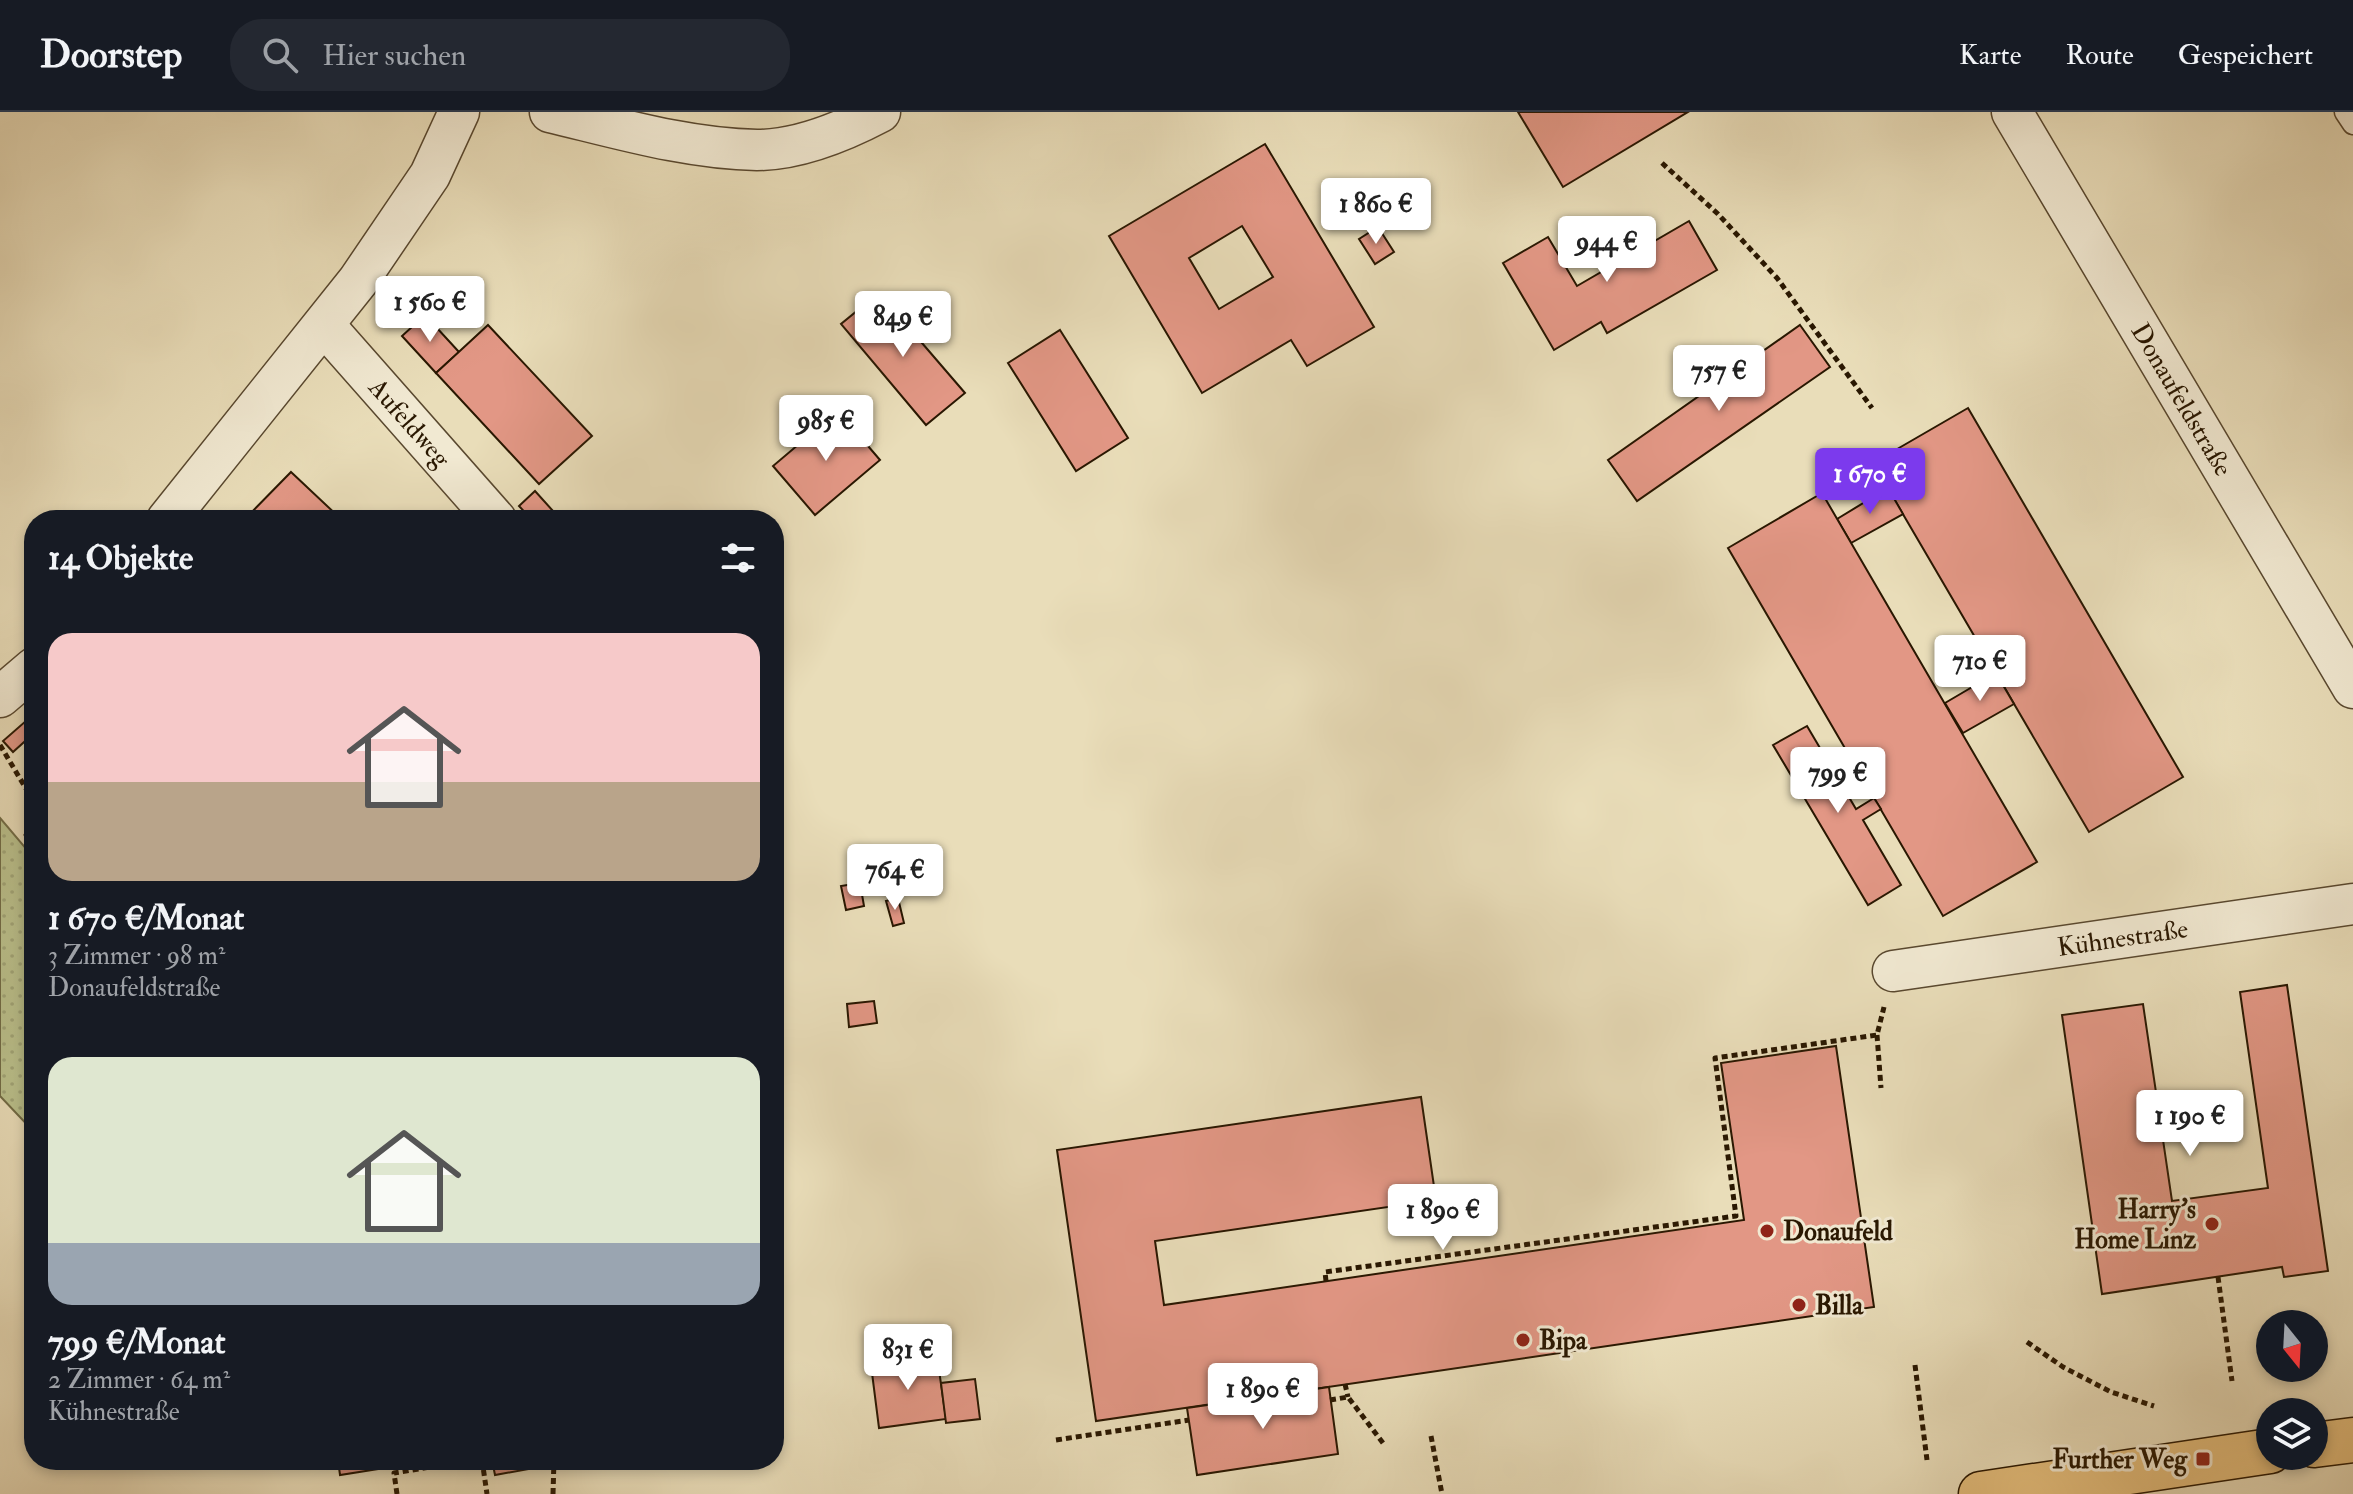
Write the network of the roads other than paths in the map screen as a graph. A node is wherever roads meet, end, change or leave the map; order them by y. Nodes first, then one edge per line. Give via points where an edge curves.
1 (459, 112) edge
2 (550, 112) edge
3 (880, 112) edge
4 (2012, 112) edge
5 (2345, 112) edge
6 (2353, 124) edge
7 (324, 325) junction
8 (175, 510) edge
9 (487, 510) edge
10 (24, 677) edge
11 (2353, 688) edge
12 (0, 697) edge
13 (2353, 904) edge
14 (1893, 971) road end
15 (2353, 1440) edge
16 (2328, 1443) edge
17 (2256, 1453) edge
18 (1981, 1494) edge

1 - 7 street via 430,175
2 - 3 street via 692,143 758,150 837,132
4 - 11 street, Donaufeldstraße
5 - 6 lane
7 - 8 street
7 - 9 street, Aufeldweg
10 - 12 street
13 - 14 street, Kühnestraße
15 - 16 main road
17 - 18 main road

